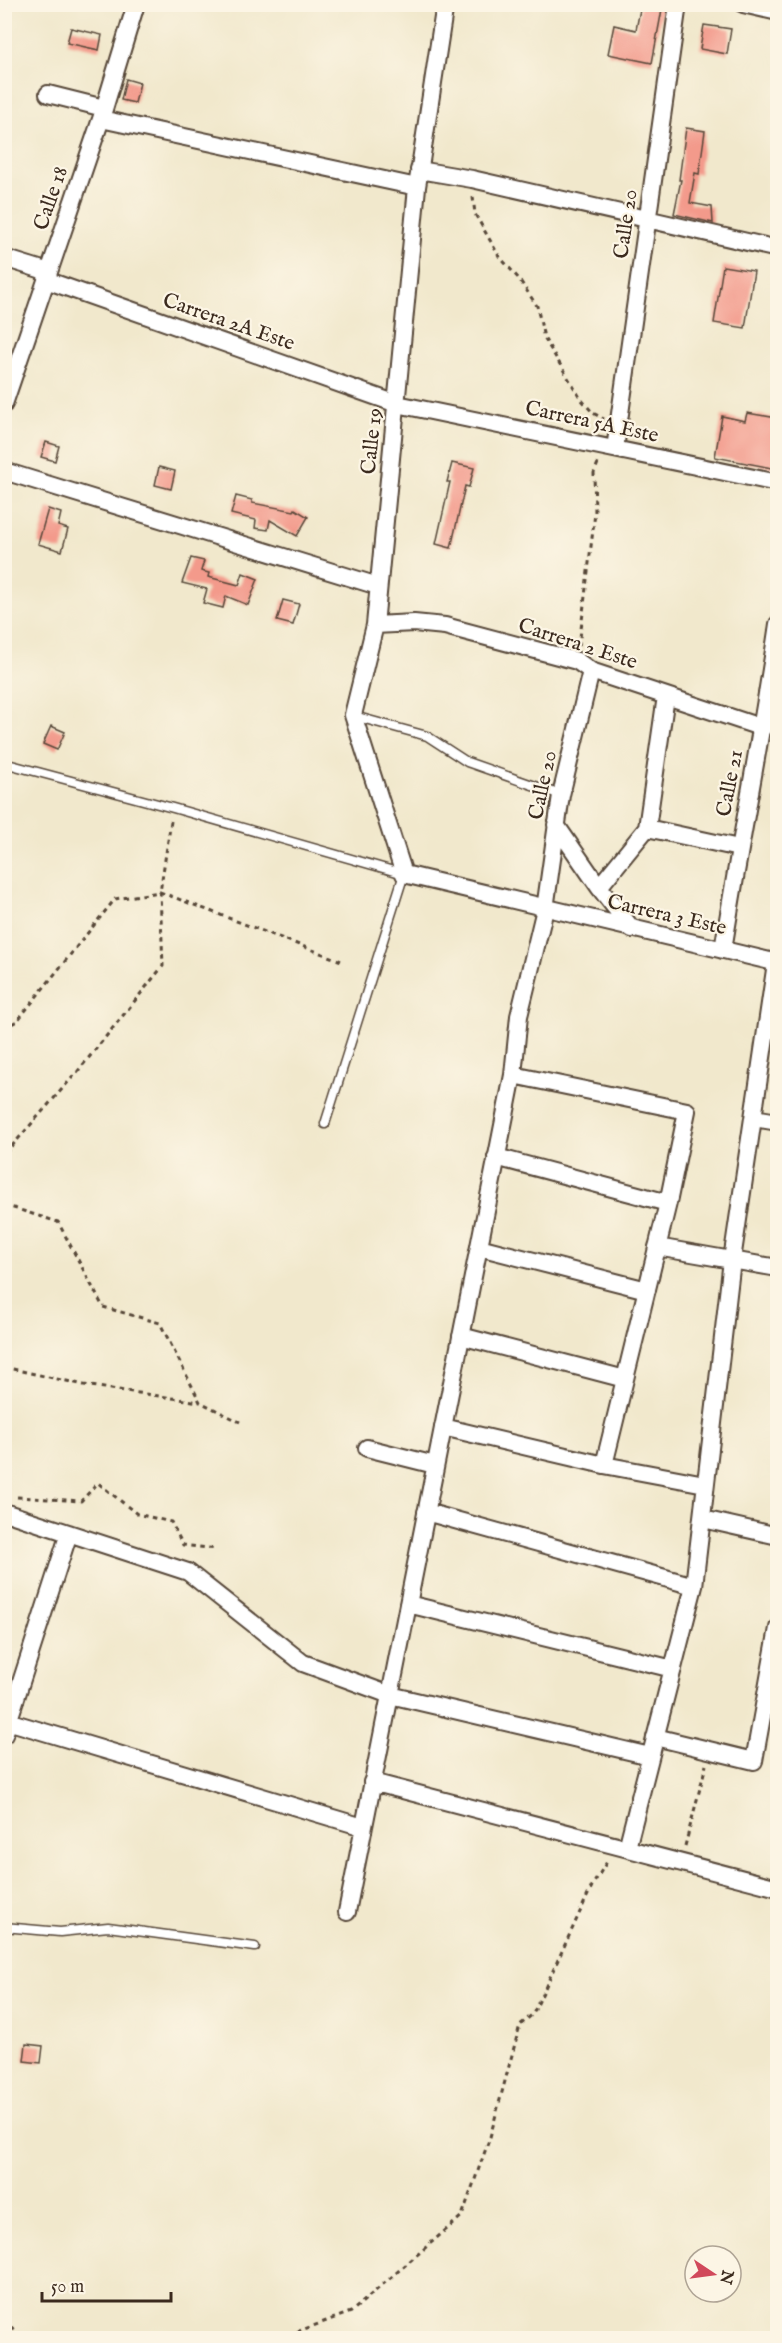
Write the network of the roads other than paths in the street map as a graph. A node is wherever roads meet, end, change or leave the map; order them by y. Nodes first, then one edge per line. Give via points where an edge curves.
1 (136, 4) edge
2 (445, 4) edge
3 (678, 4) edge
4 (743, 4) edge
5 (777, 12) edge
6 (48, 94) dead end
7 (102, 113) junction
8 (418, 178) junction
9 (649, 219) junction
10 (777, 249) edge
11 (4, 258) edge
12 (48, 276) junction
13 (4, 404) edge
14 (398, 404) junction
15 (610, 448) junction
16 (4, 471) edge
17 (777, 483) edge
18 (378, 586) junction
19 (777, 624) edge
20 (375, 625) junction
21 (591, 671) junction
22 (666, 696) junction
23 (353, 715) junction
24 (763, 728) junction
25 (4, 762) edge
26 (561, 795) junction
27 (556, 825) junction
28 (647, 828) junction
29 (739, 848) junction
30 (404, 874) junction
31 (599, 887) junction
32 (546, 909) junction
33 (632, 929) junction
34 (723, 950) junction
35 (777, 963) edge
36 (513, 1075) junction
37 (754, 1118) junction
38 (777, 1122) edge
39 (325, 1124) dead end
40 (496, 1157) junction
41 (668, 1203) junction
42 (479, 1247) junction
43 (657, 1247) junction
44 (732, 1260) junction
45 (777, 1268) edge
46 (647, 1290) junction
47 (461, 1336) junction
48 (625, 1379) junction
49 (443, 1426) junction
50 (367, 1448) dead end
51 (435, 1465) junction
52 (604, 1465) junction
53 (705, 1484) junction
54 (4, 1512) edge
55 (426, 1512) junction
56 (703, 1519) junction
57 (69, 1533) junction
58 (777, 1536) edge
59 (694, 1586) junction
60 (408, 1604) junction
61 (777, 1628) edge
62 (673, 1669) junction
63 (390, 1695) junction
64 (6, 1726) edge
65 (655, 1737) junction
66 (650, 1756) junction
67 (372, 1782) junction
68 (363, 1827) junction
69 (622, 1847) junction
70 (777, 1888) edge
71 (347, 1912) dead end
72 (4, 1927) edge
73 (255, 1947) dead end

1 - 7 street, Calle 18
2 - 8 street, Calle 19
3 - 9 street, Calle 20
4 - 5 street
6 - 7 street
7 - 8 street
7 - 12 street, Calle 18
8 - 9 street via 472,179
8 - 14 street, Calle 19
9 - 10 street
9 - 15 street, Calle 20 via 618,426
11 - 12 street, Carrera 2A Este
12 - 13 street, Calle 18
12 - 14 street, Carrera 2A Este
14 - 15 street, Carrera 5A Este
14 - 18 street, Calle 19
15 - 17 street, Carrera 5A Este
16 - 18 street
18 - 20 street, Calle 19
19 - 24 street, Calle 21
20 - 21 street, Carrera 2 Este via 445,626 577,661
20 - 23 street, Calle 19
21 - 22 street, Carrera 2 Este
21 - 26 street, Calle 20
22 - 24 street, Carrera 2 Este
22 - 28 street
23 - 26 lane via 427,736 467,762
23 - 30 street
24 - 29 street, Calle 21
25 - 30 lane
26 - 27 street, Calle 20
27 - 31 street
27 - 32 street, Calle 20
28 - 29 street
28 - 31 street
29 - 34 street, Calle 21
30 - 32 street, Carrera 3 Este
30 - 39 lane
31 - 33 street
32 - 33 street, Carrera 3 Este
32 - 36 street, Calle 20 via 519,1016
33 - 34 street, Carrera 3 Este
34 - 35 street, Carrera 3 Este
35 - 37 street
36 - 40 street, Calle 20
36 - 41 street via 687,1111
37 - 38 street
37 - 44 street
40 - 41 street
40 - 42 street, Calle 20
41 - 43 street
42 - 46 street
42 - 47 street, Calle 20
43 - 44 street
43 - 46 street
44 - 45 street
44 - 53 street
46 - 48 street
47 - 48 street
47 - 49 street, Calle 20
48 - 52 street
49 - 51 street, Calle 20
49 - 52 street
50 - 51 street
51 - 55 street, Calle 20
52 - 53 street
53 - 56 street
54 - 57 street
55 - 59 street
55 - 60 street, Calle 20
56 - 58 street
56 - 59 street
57 - 63 street via 188,1572 303,1663
57 - 64 street
59 - 62 street
60 - 62 street
60 - 63 street, Calle 20
61 - 65 street via 754,1761
62 - 65 street
63 - 66 street
63 - 67 street, Calle 20
64 - 68 street
65 - 66 street
66 - 69 street
67 - 68 street, Calle 20
67 - 69 street
68 - 71 street, Calle 20
69 - 70 street
72 - 73 lane via 60,1932 108,1927

